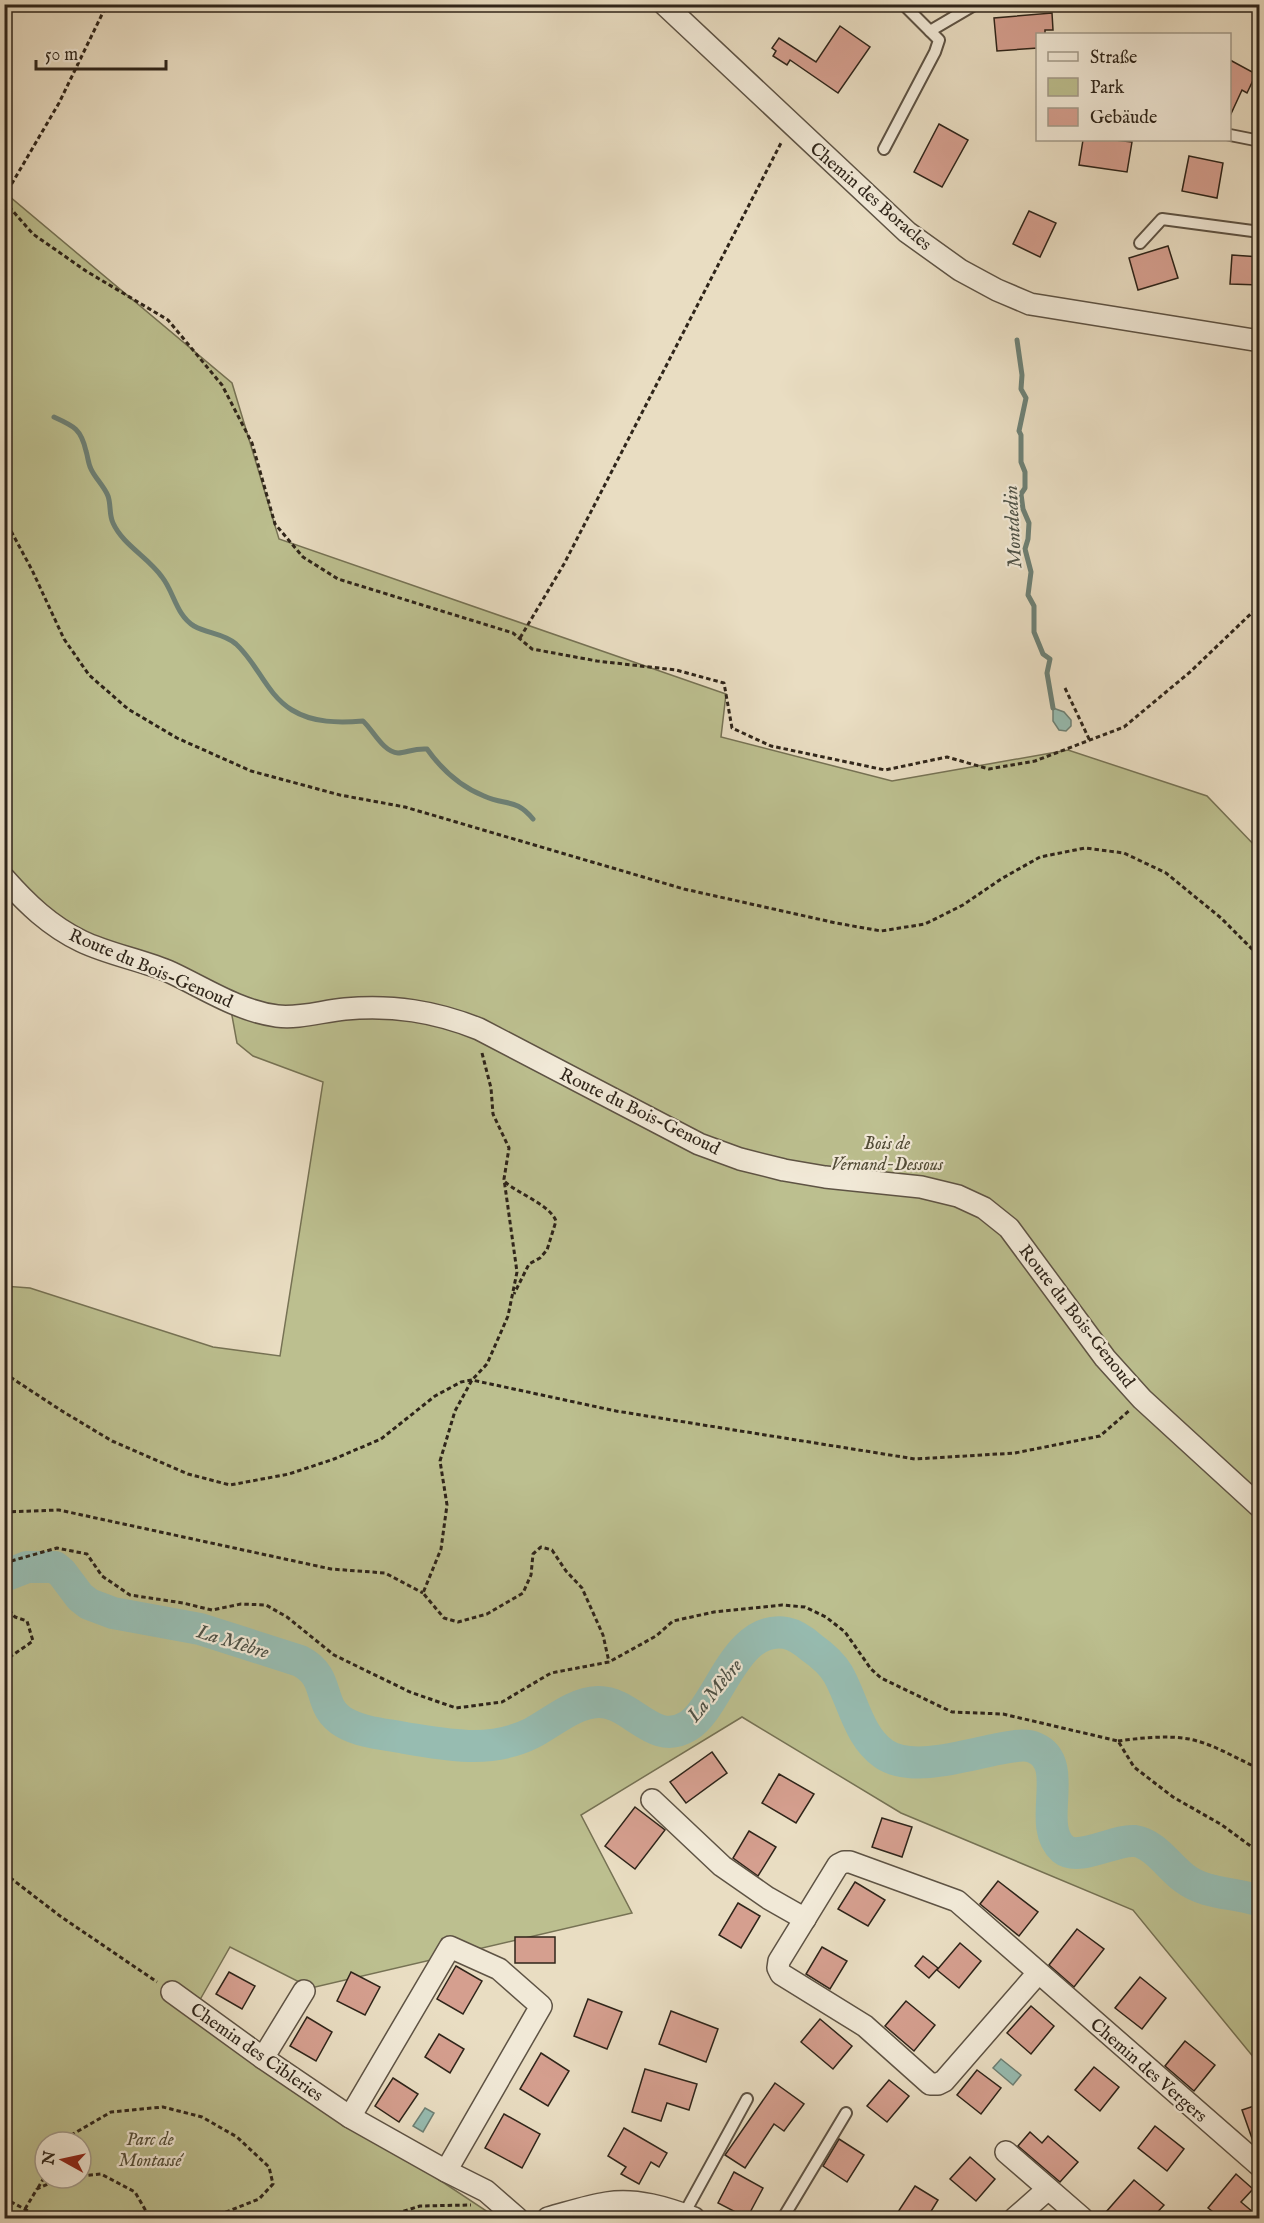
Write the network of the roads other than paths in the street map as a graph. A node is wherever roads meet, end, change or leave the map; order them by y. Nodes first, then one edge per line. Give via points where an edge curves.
1 (664, 4) edge
2 (903, 4) edge
3 (976, 4) edge
4 (930, 31) junction
5 (1231, 135) edge
6 (1260, 141) edge
7 (884, 149) dead end
8 (1260, 232) edge
9 (1140, 243) dead end
10 (1260, 341) edge
11 (4, 878) edge
12 (1260, 1507) edge
13 (652, 1800) dead end
14 (805, 1919) junction
15 (1038, 1973) junction
16 (304, 1991) dead end
17 (172, 1992) road end
18 (262, 2058) junction
19 (747, 2099) dead end
20 (846, 2113) dead end
21 (350, 2117) junction
22 (1006, 2152) dead end
23 (1260, 2166) edge
24 (446, 2171) junction
25 (1048, 2189) junction
26 (511, 2213) edge
27 (689, 2216) edge
28 (548, 2218) edge
29 (783, 2218) edge
30 (1015, 2218) edge
31 (1082, 2218) edge

1 - 10 street, Chemin des Boracles via 907,232 960,270 1030,304
2 - 4 lane
3 - 4 lane
4 - 7 lane via 939,40 935,52
5 - 6 lane
8 - 9 lane via 1162,219
11 - 12 street, Route du Bois-Genoud via 44,918 82,942 171,972 255,1011 279,1017 358,1009 447,1016 699,1144 740,1159 825,1177 921,1187 958,1196 984,1208 1009,1228 1105,1358 1142,1399
13 - 14 street via 722,1866
14 - 15 street, Chemin des Vergers via 838,1865 850,1862 957,1901
14 - 15 street, Chemin des Vergers via 779,1961 781,1974 865,2026 930,2084 944,2081
15 - 23 street, Chemin des Vergers
16 - 18 street
17 - 18 street, Chemin des Cibleries
18 - 21 street, Chemin des Cibleries
19 - 27 lane
20 - 29 lane
21 - 24 street, Chemin des Cibleries
21 - 24 street via 450,1947 499,1969 541,2006
22 - 25 street
24 - 26 street, Chemin des Cibleries via 486,2191
25 - 30 street
25 - 31 street
27 - 28 street via 637,2202 608,2202

